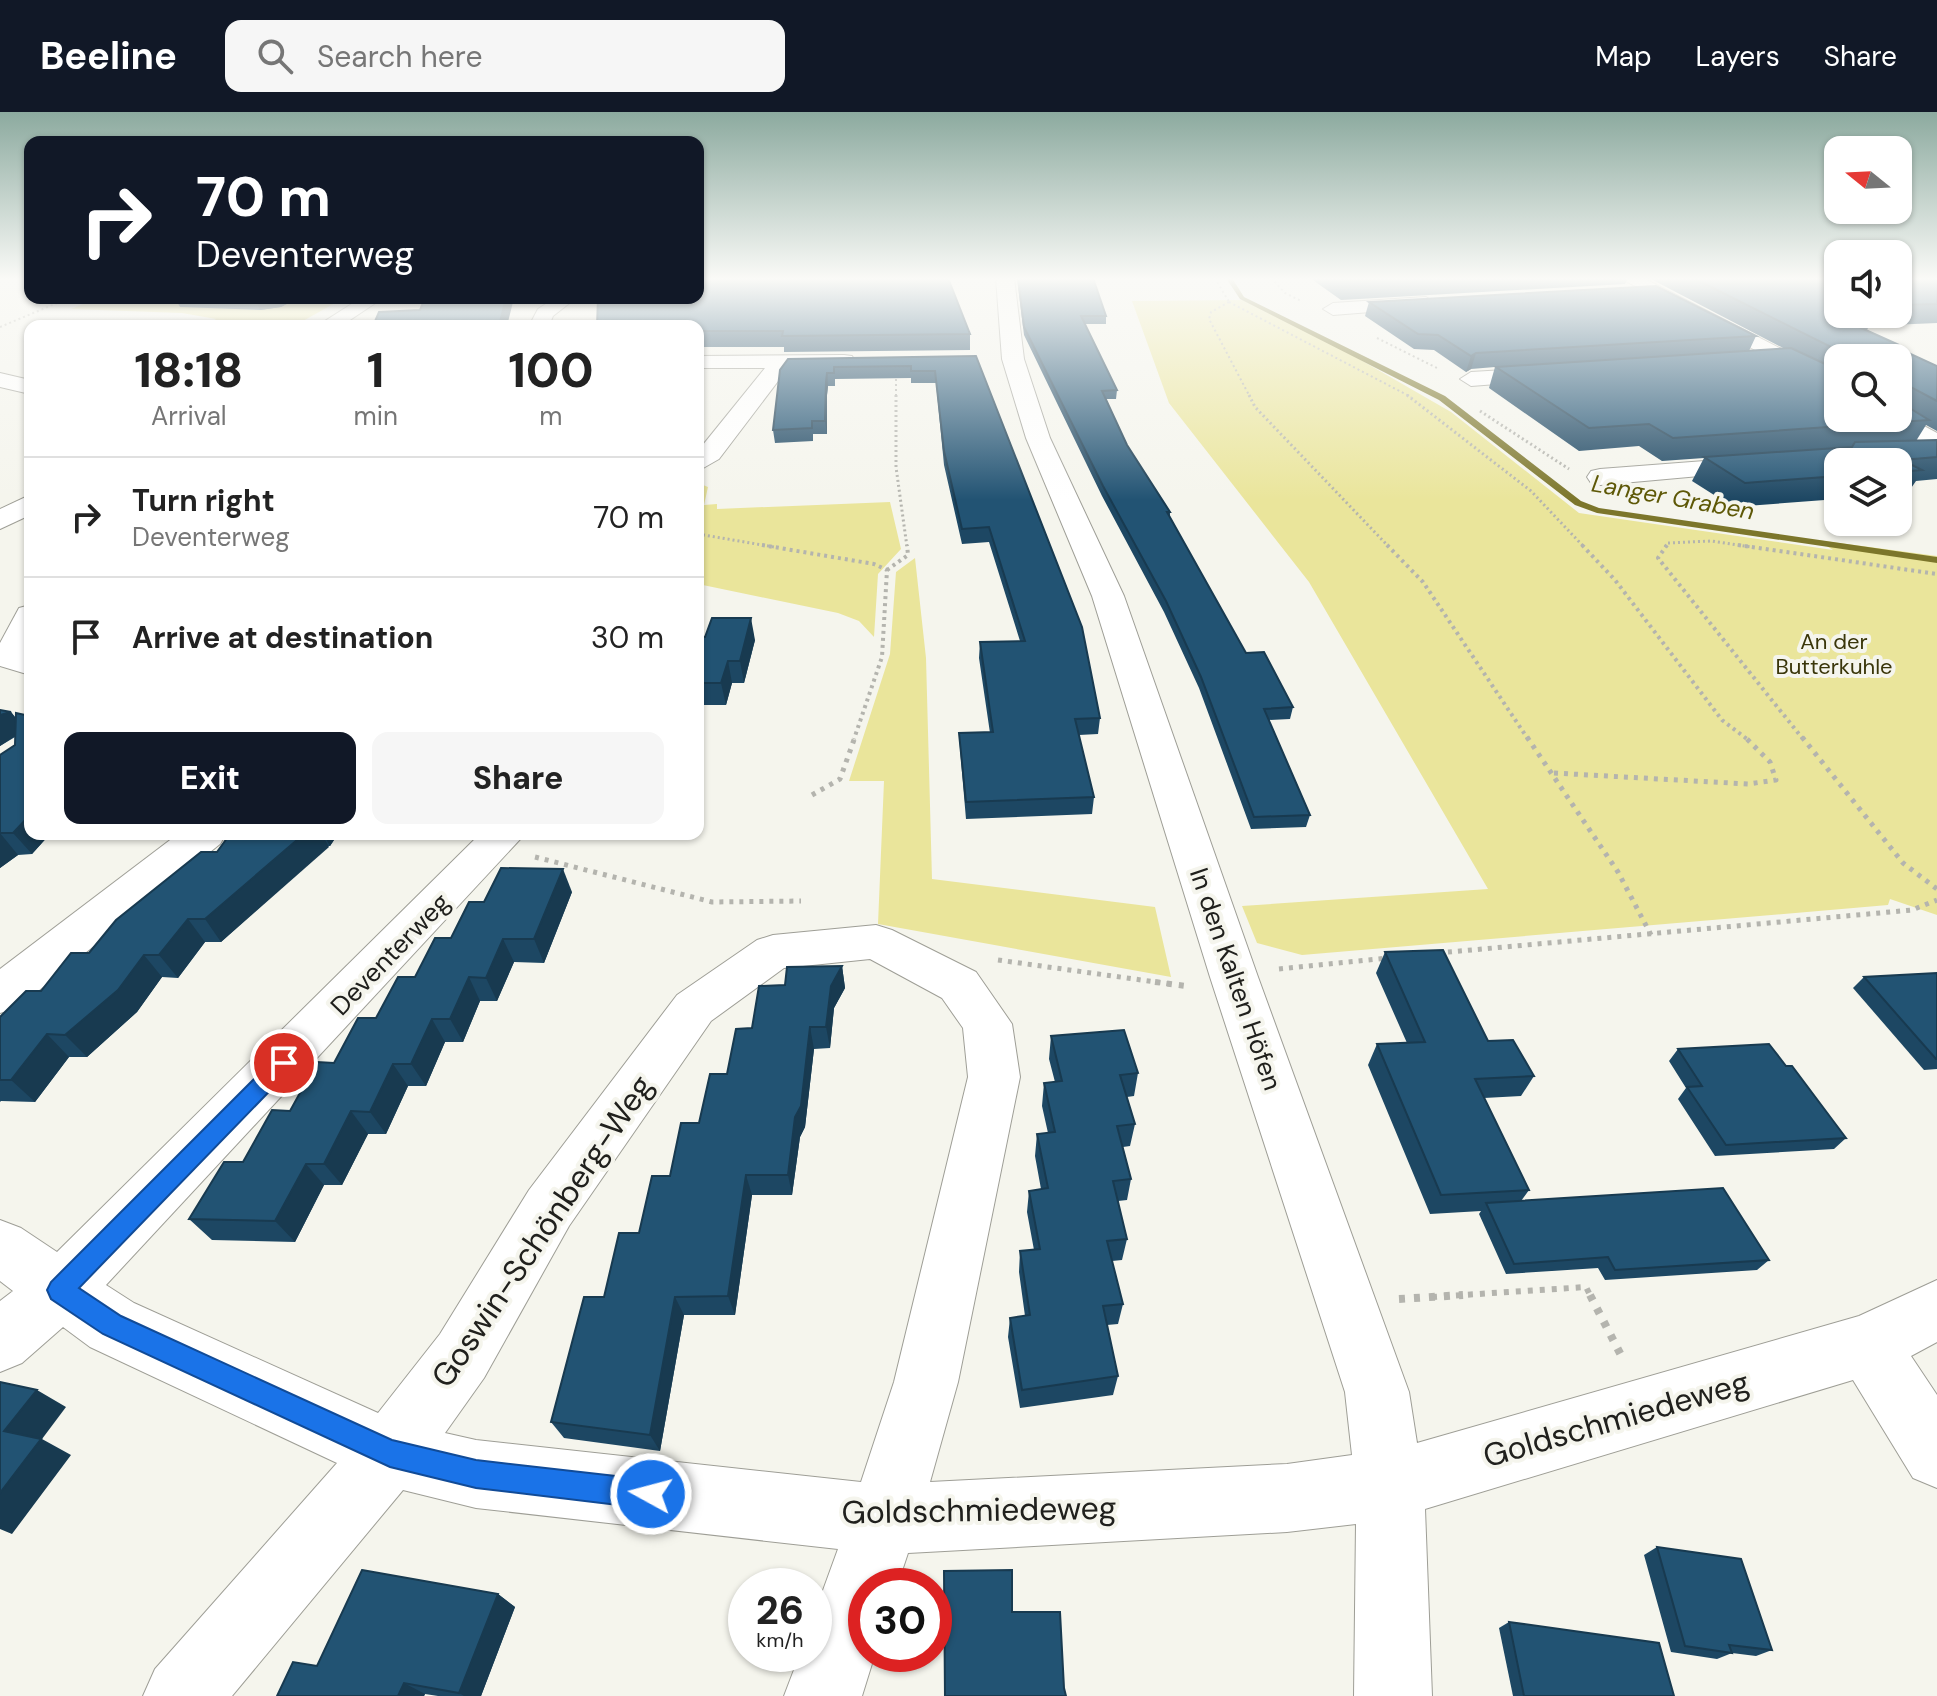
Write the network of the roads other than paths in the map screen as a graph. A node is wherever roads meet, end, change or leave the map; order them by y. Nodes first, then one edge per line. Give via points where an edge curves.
1 (1000, 352) edge
2 (1774, 352) edge
3 (1788, 359) junction
4 (898, 360) edge
5 (782, 361) junction
6 (704, 362) edge
7 (1744, 362) edge
8 (1577, 372) edge
9 (1471, 379) edge
10 (1824, 379) edge
11 (0, 380) edge
12 (24, 385) edge
13 (24, 388) edge
14 (0, 397) edge
15 (1912, 429) edge
16 (1937, 443) edge
17 (1937, 452) edge
18 (1912, 454) edge
19 (704, 458) edge
20 (1784, 463) edge
21 (1600, 477) road end
22 (24, 491) edge
23 (0, 504) edge
24 (24, 507) edge
25 (0, 521) edge
26 (24, 631) edge
27 (13, 661) edge
28 (197, 840) edge
29 (500, 840) edge
30 (0, 995) edge
31 (0, 1247) edge
32 (60, 1290) junction
33 (1937, 1310) edge
34 (0, 1341) edge
35 (1867, 1345) junction
36 (390, 1453) junction
37 (1937, 1454) edge
38 (1390, 1485) junction
39 (884, 1519) junction
40 (182, 1696) edge
41 (823, 1696) edge
42 (1393, 1696) edge

1 - 38 street, In den Kalten Höfen via 1108,596 1377,1392
2 - 3 street
3 - 7 street
3 - 10 street
4 - 5 street
5 - 6 street
5 - 19 street
8 - 9 street
11 - 12 street
13 - 14 street
15 - 16 street
17 - 18 street
20 - 21 street
22 - 23 street
24 - 25 street
26 - 27 street
28 - 30 street
29 - 32 street, Deventerweg
31 - 32 street, Goldschmiedeweg
32 - 34 street, Deventerweg
32 - 36 street, Goldschmiedeweg via 112,1325
33 - 35 street, Goldschmiedeweg
35 - 37 street
35 - 38 street, Goldschmiedeweg
36 - 39 street, Goldschmiedeweg via 476,1474
36 - 39 street, Goswin-Schönberg-Weg via 462,1356 549,1208 694,1008 773,952 876,942 959,985 987,1024 994,1077 926,1382
36 - 40 street, Goswin-Schönberg-Weg
38 - 39 street, Goldschmiedeweg via 1287,1498
38 - 42 street, In den Kalten Höfen
39 - 41 street, Goswin-Schönberg-Weg

